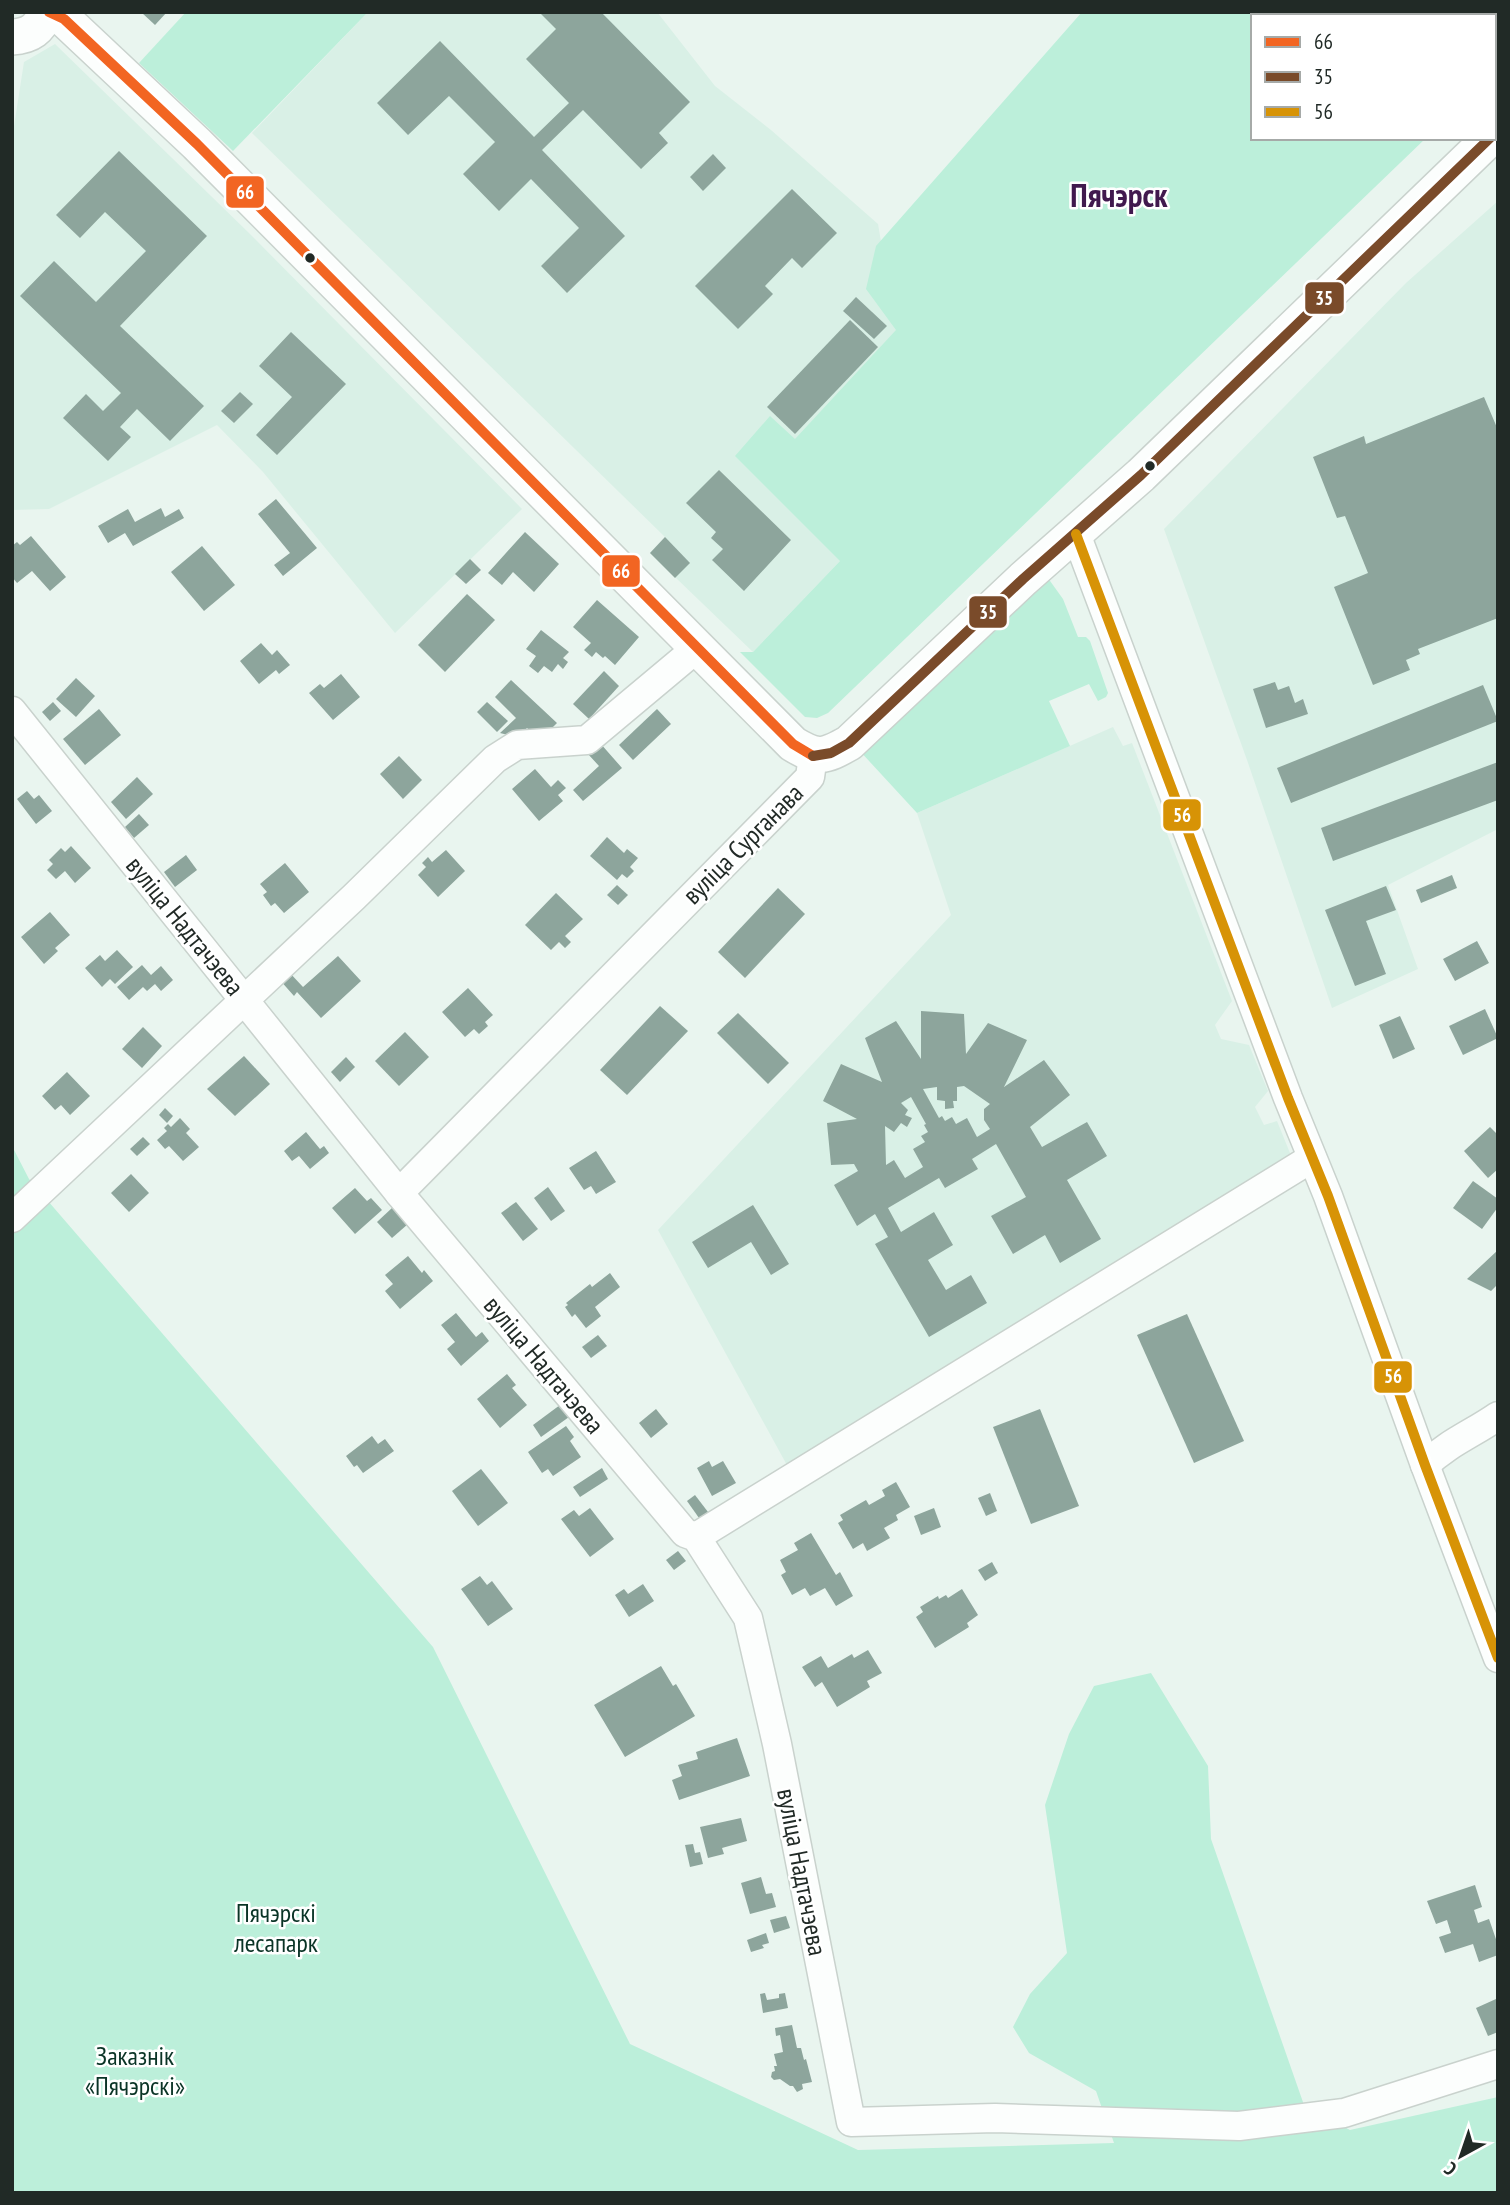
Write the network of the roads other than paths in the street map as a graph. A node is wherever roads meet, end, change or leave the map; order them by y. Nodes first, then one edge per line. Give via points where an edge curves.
1 (48, 12) edge
2 (12, 37) edge
3 (1488, 140) edge
4 (1076, 534) junction
5 (696, 648) junction
6 (12, 711) edge
7 (813, 756) junction
8 (244, 999) junction
9 (1312, 1158) junction
10 (399, 1193) junction
11 (12, 1218) edge
12 (1498, 1416) edge
13 (1425, 1465) junction
14 (696, 1536) junction
15 (1498, 1658) edge
16 (1498, 2064) edge

1 - 2 main road via 41,26 29,35
1 - 5 main road via 64,19 197,144
3 - 4 main road, вуліца Сурганава
4 - 7 main road, вуліца Сурганава via 849,743
4 - 9 street
5 - 7 main road via 793,744
5 - 8 street via 587,740 517,745 495,759
6 - 8 street, вуліца Надтачэева
7 - 10 street, вуліца Сурганава via 810,777
8 - 10 street, вуліца Надтачэева
8 - 11 street
9 - 13 street
9 - 14 street
10 - 14 street, вуліца Надтачэева via 685,1533
12 - 13 street via 1443,1447
13 - 15 street
14 - 16 street, вуліца Надтачэева via 748,1618 851,2122 995,2118 1239,2126 1344,2113

